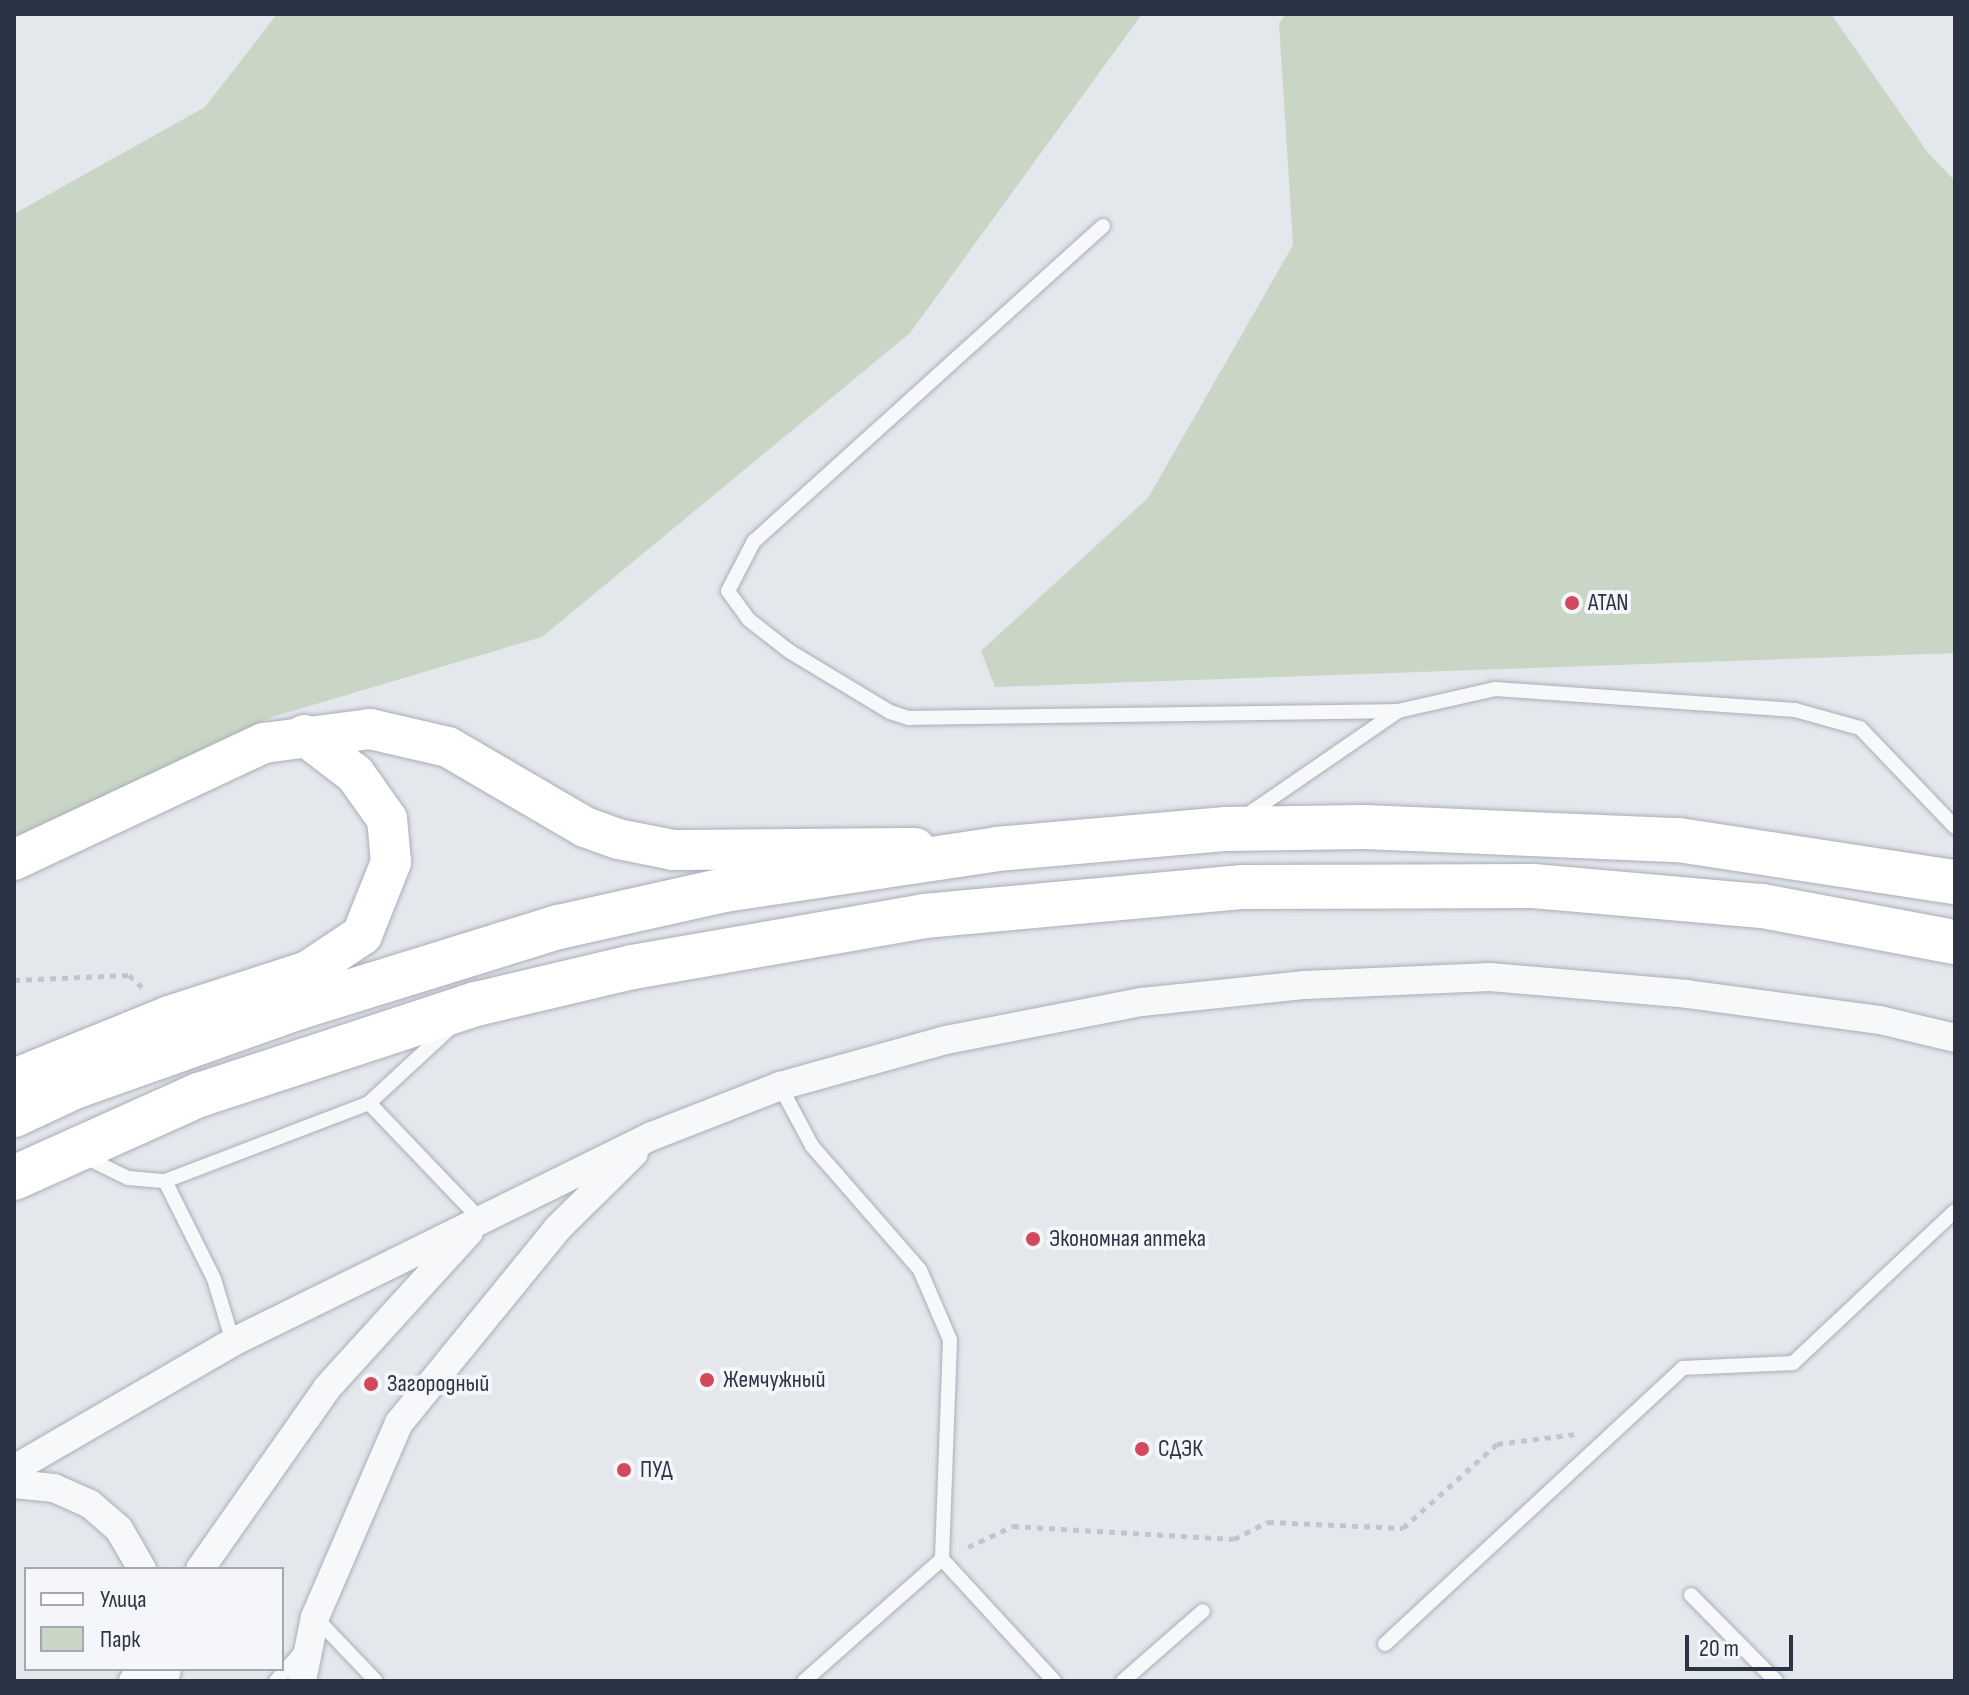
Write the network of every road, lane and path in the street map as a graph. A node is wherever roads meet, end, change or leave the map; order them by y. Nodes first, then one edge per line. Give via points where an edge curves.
1 (1103, 226) dead end
2 (1398, 711) junction
3 (304, 735) junction
4 (1955, 827) edge
5 (1226, 829) junction
6 (997, 849) junction
7 (14, 860) edge
8 (1955, 882) edge
9 (1955, 942) edge
10 (14, 980) edge
11 (150, 994) dead end
12 (476, 1004) junction
13 (1955, 1038) edge
14 (14, 1079) edge
15 (780, 1086) junction
16 (369, 1103) junction
17 (14, 1115) edge
18 (652, 1136) junction
19 (69, 1149) junction
20 (14, 1178) edge
21 (165, 1181) junction
22 (1955, 1211) edge
23 (480, 1219) junction
24 (233, 1342) junction
25 (1614, 1432) junction
26 (14, 1469) edge
27 (14, 1484) edge
28 (942, 1559) junction
29 (141, 1567) edge
30 (201, 1567) edge
31 (1691, 1595) dead end
32 (1203, 1611) dead end
33 (313, 1629) junction
34 (1385, 1644) dead end
35 (284, 1670) edge
36 (302, 1681) edge
37 (376, 1681) edge
38 (804, 1681) edge
39 (1054, 1681) edge
40 (1123, 1681) edge
41 (1776, 1681) edge

1 - 2 lane via 754,541 728,591 748,619 789,651 890,712 909,718
2 - 4 lane via 1495,689 1795,710 1860,728
2 - 5 lane
3 - 6 main road via 370,729 448,747 585,827 673,850 772,845
3 - 7 main road via 264,743
3 - 14 main road via 355,774 387,819 391,862 362,935 308,971 169,1016
5 - 6 main road
5 - 8 main road via 1364,827 1679,840
6 - 17 main road via 724,890 559,927 300,1007 74,1087
9 - 12 main road via 1762,906 1533,886 1241,887 924,916 633,967
10 - 11 path via 129,975
12 - 16 lane
12 - 19 main road via 199,1095
13 - 15 street via 1880,1020 1687,994 1474,978 1305,985 1142,1002 946,1040
15 - 18 street
15 - 28 lane via 812,1146 920,1270 950,1340
16 - 21 lane
16 - 23 lane
18 - 23 street
18 - 33 street via 557,1229 399,1423
19 - 20 main road
19 - 21 lane via 128,1178
21 - 24 lane via 214,1279
22 - 25 lane via 1793,1363 1683,1368
23 - 24 street
23 - 30 street via 327,1388
24 - 26 street
25 - 28 path via 1497,1444 1403,1528 1268,1522 1234,1539 1013,1526
25 - 34 lane
27 - 29 street via 54,1488 90,1504 119,1529
28 - 38 lane
28 - 39 lane
31 - 41 lane
32 - 40 lane
33 - 35 lane
33 - 36 street
33 - 37 lane

